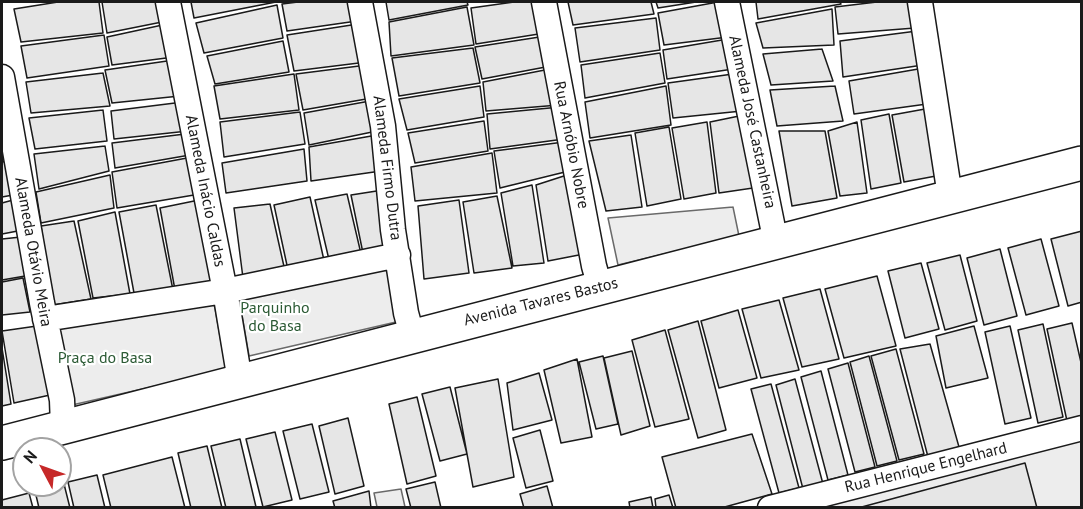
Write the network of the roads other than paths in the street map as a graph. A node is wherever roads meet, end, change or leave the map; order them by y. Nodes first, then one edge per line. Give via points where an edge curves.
1 (168, 2) edge
2 (360, 2) edge
3 (544, 2) edge
4 (727, 2) edge
5 (920, 2) edge
6 (2, 77) edge
7 (1082, 162) edge
8 (950, 196) junction
9 (776, 243) junction
10 (398, 255) junction
11 (600, 287) junction
12 (225, 291) junction
13 (45, 319) junction
14 (412, 335) junction
15 (240, 381) junction
16 (63, 426) junction
17 (1082, 428) edge
18 (2, 443) edge
19 (770, 507) edge

1 - 12 street, Alameda Inácio Caldas
2 - 10 street, Alameda Firmo Dutra via 383,126
3 - 11 street, Rua Arnóbio Nobre
4 - 9 street, Alameda José Castanheira
5 - 8 street
6 - 13 street, Alameda Otávio Meira
7 - 8 main road, Avenida Tavares Bastos
8 - 9 main road, Avenida Tavares Bastos
9 - 11 main road, Avenida Tavares Bastos
10 - 12 street
10 - 14 street, Alameda Firmo Dutra
11 - 14 main road, Avenida Tavares Bastos
12 - 13 street
12 - 15 street, Alameda Inácio Caldas
13 - 16 street, Alameda Otávio Meira via 62,400
14 - 15 main road, Avenida Tavares Bastos
15 - 16 main road, Avenida Tavares Bastos
16 - 18 main road, Avenida Tavares Bastos
17 - 19 street, Rua Henrique Engelhard

